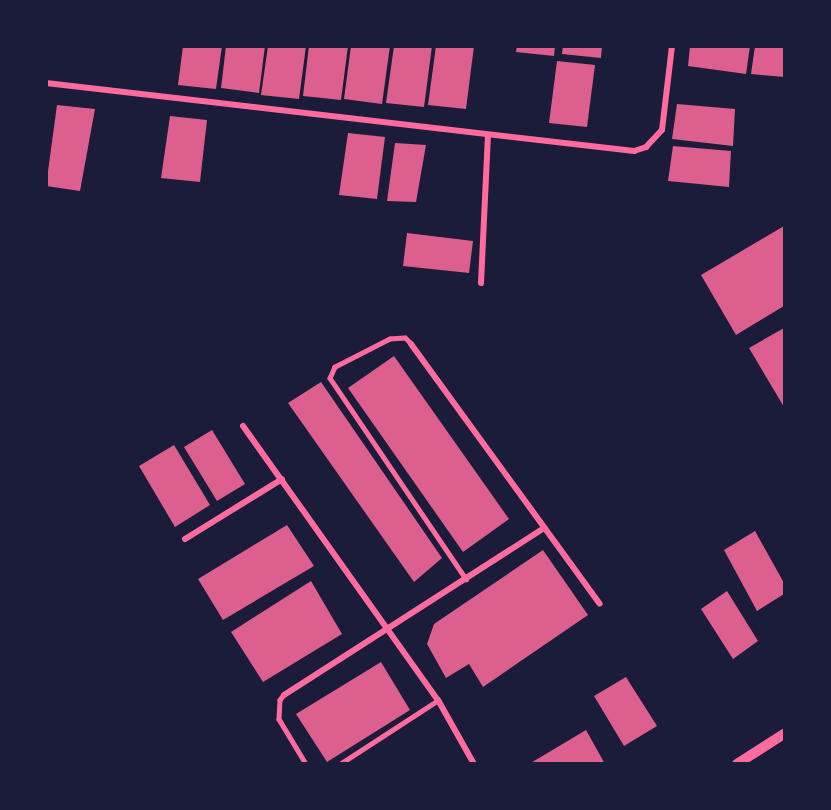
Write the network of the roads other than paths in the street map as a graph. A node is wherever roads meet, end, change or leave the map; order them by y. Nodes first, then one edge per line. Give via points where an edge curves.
1 (672, 46) edge
2 (46, 83) edge
3 (488, 136) junction
4 (481, 283) dead end
5 (411, 344) joint
6 (243, 426) dead end
7 (282, 479) junction
8 (544, 528) junction
9 (185, 539) dead end
10 (466, 579) junction
11 (600, 604) dead end
12 (389, 628) junction
13 (285, 695) joint
14 (438, 700) junction
15 (784, 734) edge
16 (306, 764) edge
17 (340, 764) edge
18 (474, 764) edge
19 (737, 764) edge

1 - 3 street via 662,130 646,147 617,150
2 - 3 street
3 - 4 street
5 - 8 street
5 - 10 lane via 405,338 390,339 335,367 330,378
6 - 7 street
7 - 9 street
7 - 12 street
8 - 10 street
8 - 11 street
10 - 12 street
12 - 13 street
12 - 14 street
13 - 16 lane via 280,700 279,719
14 - 17 lane
14 - 18 street
15 - 19 street

